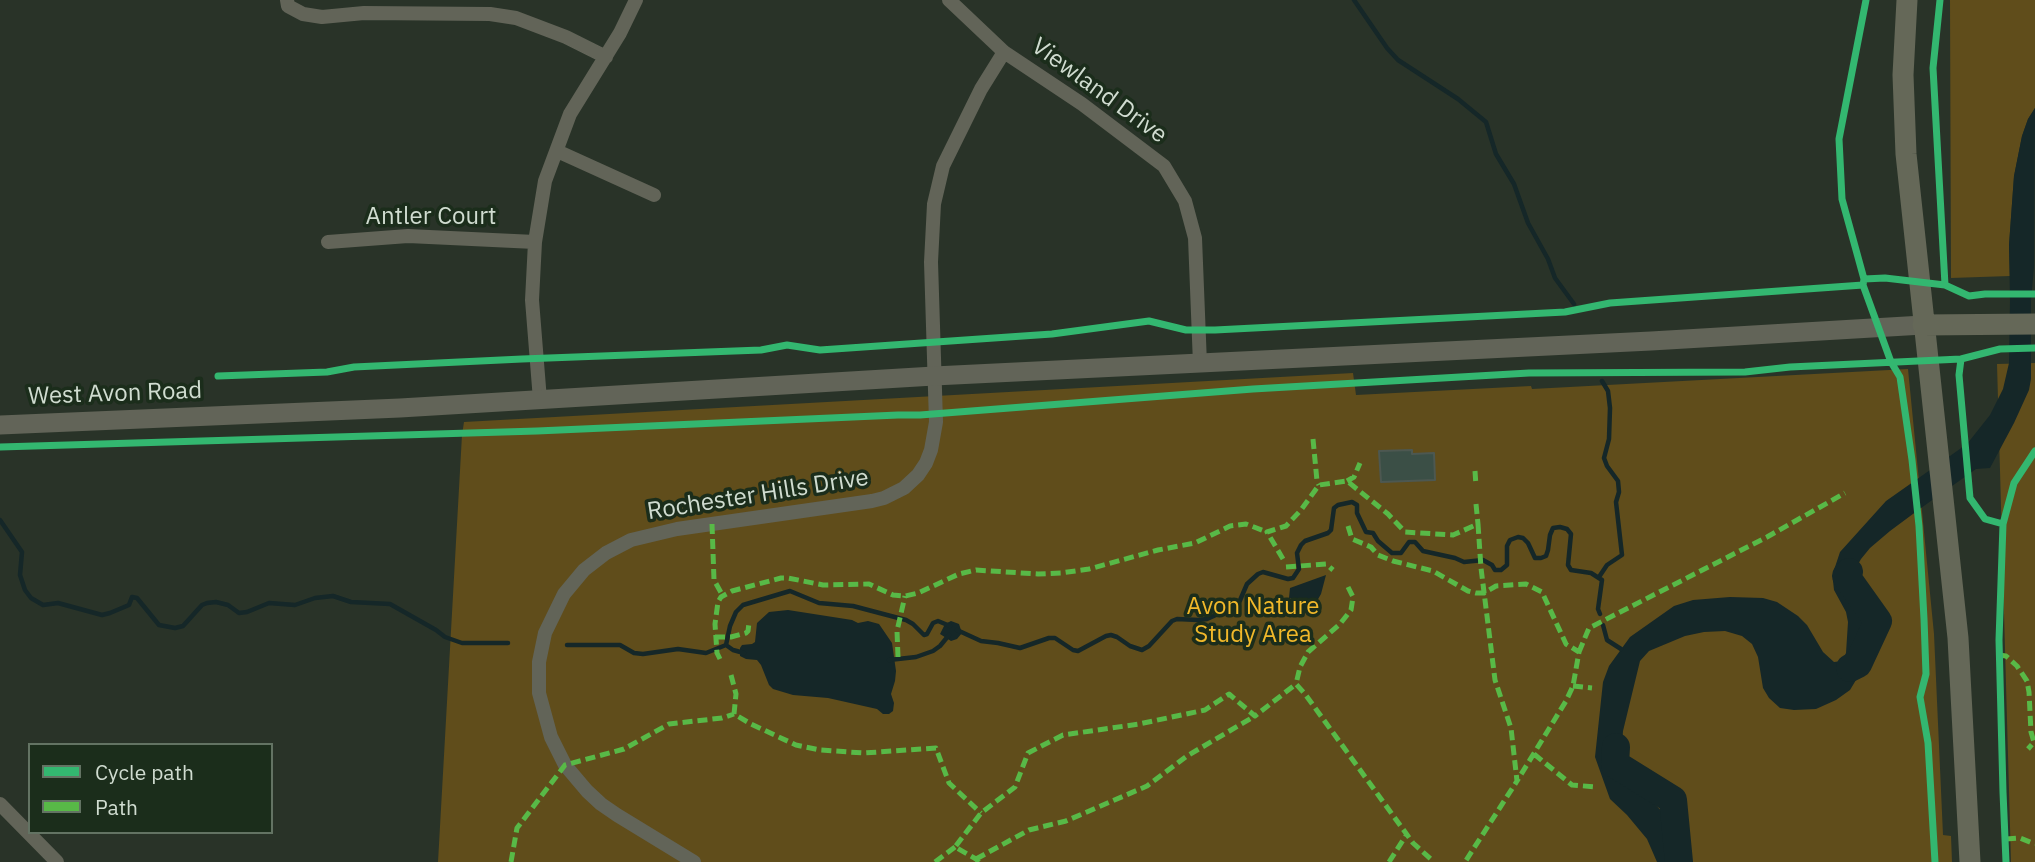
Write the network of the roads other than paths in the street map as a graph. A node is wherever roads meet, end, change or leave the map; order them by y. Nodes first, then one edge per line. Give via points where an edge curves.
1 (287, 0) edge
2 (636, 0) edge
3 (948, 0) edge
4 (1908, 0) edge
5 (1004, 52) junction
6 (606, 57) junction
7 (557, 151) junction
8 (654, 195) dead end
9 (328, 242) dead end
10 (535, 242) junction
11 (2035, 324) edge
12 (1923, 325) junction
13 (1199, 364) junction
14 (934, 376) junction
15 (540, 400) junction
16 (0, 425) edge
17 (0, 804) edge
18 (28, 834) edge
19 (28, 834) edge
20 (58, 862) edge
21 (694, 862) edge
22 (1970, 862) edge

1 - 6 street via 288,6 303,14 322,17 364,13 516,18
2 - 6 street
3 - 5 street, Viewland Drive
4 - 12 main road via 1903,75 1906,154
5 - 13 street, Viewland Drive via 1164,166 1185,201 1195,238
5 - 14 street, Rochester Hills Drive via 947,156 934,204
6 - 7 street via 570,114
7 - 8 street
7 - 10 street via 545,180
9 - 10 street, Antler Court via 408,236
10 - 15 street via 532,300
11 - 12 main road, West Avon Road
12 - 13 street, West Avon Road
12 - 22 main road via 1958,638
13 - 14 street, West Avon Road
14 - 15 street, West Avon Road
14 - 21 street, Rochester Hills Drive via 936,422 931,450 923,469 904,488 872,501 677,529 631,540 584,570 551,619 539,663 539,694 561,758 601,804
15 - 16 street, West Avon Road
17 - 18 street
19 - 20 street

